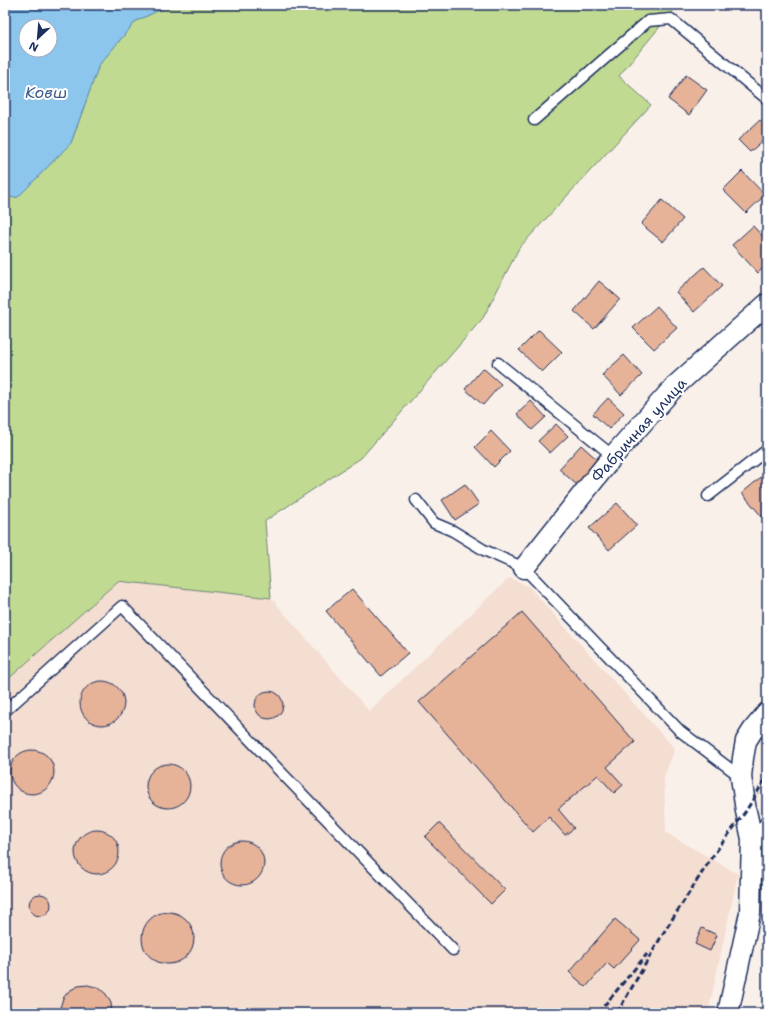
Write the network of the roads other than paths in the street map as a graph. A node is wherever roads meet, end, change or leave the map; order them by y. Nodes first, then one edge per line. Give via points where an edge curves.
1 (767, 98) edge
2 (534, 120) dead end
3 (767, 304) edge
4 (498, 363) dead end
5 (767, 450) edge
6 (613, 456) junction
7 (708, 496) dead end
8 (416, 500) dead end
9 (524, 568) junction
10 (5, 711) edge
11 (767, 713) edge
12 (741, 777) junction
13 (767, 821) edge
14 (752, 839) junction
15 (453, 950) dead end
16 (728, 1013) edge

1 - 2 lane via 671,19 663,19 648,21
3 - 6 street, Фабричная улица via 675,386
4 - 6 lane
5 - 7 lane
6 - 9 street, Фабричная улица
8 - 9 lane via 434,523
9 - 12 lane via 680,731
10 - 15 lane via 122,606
11 - 12 street via 746,741
12 - 14 street
13 - 14 lane
14 - 16 street via 750,913

